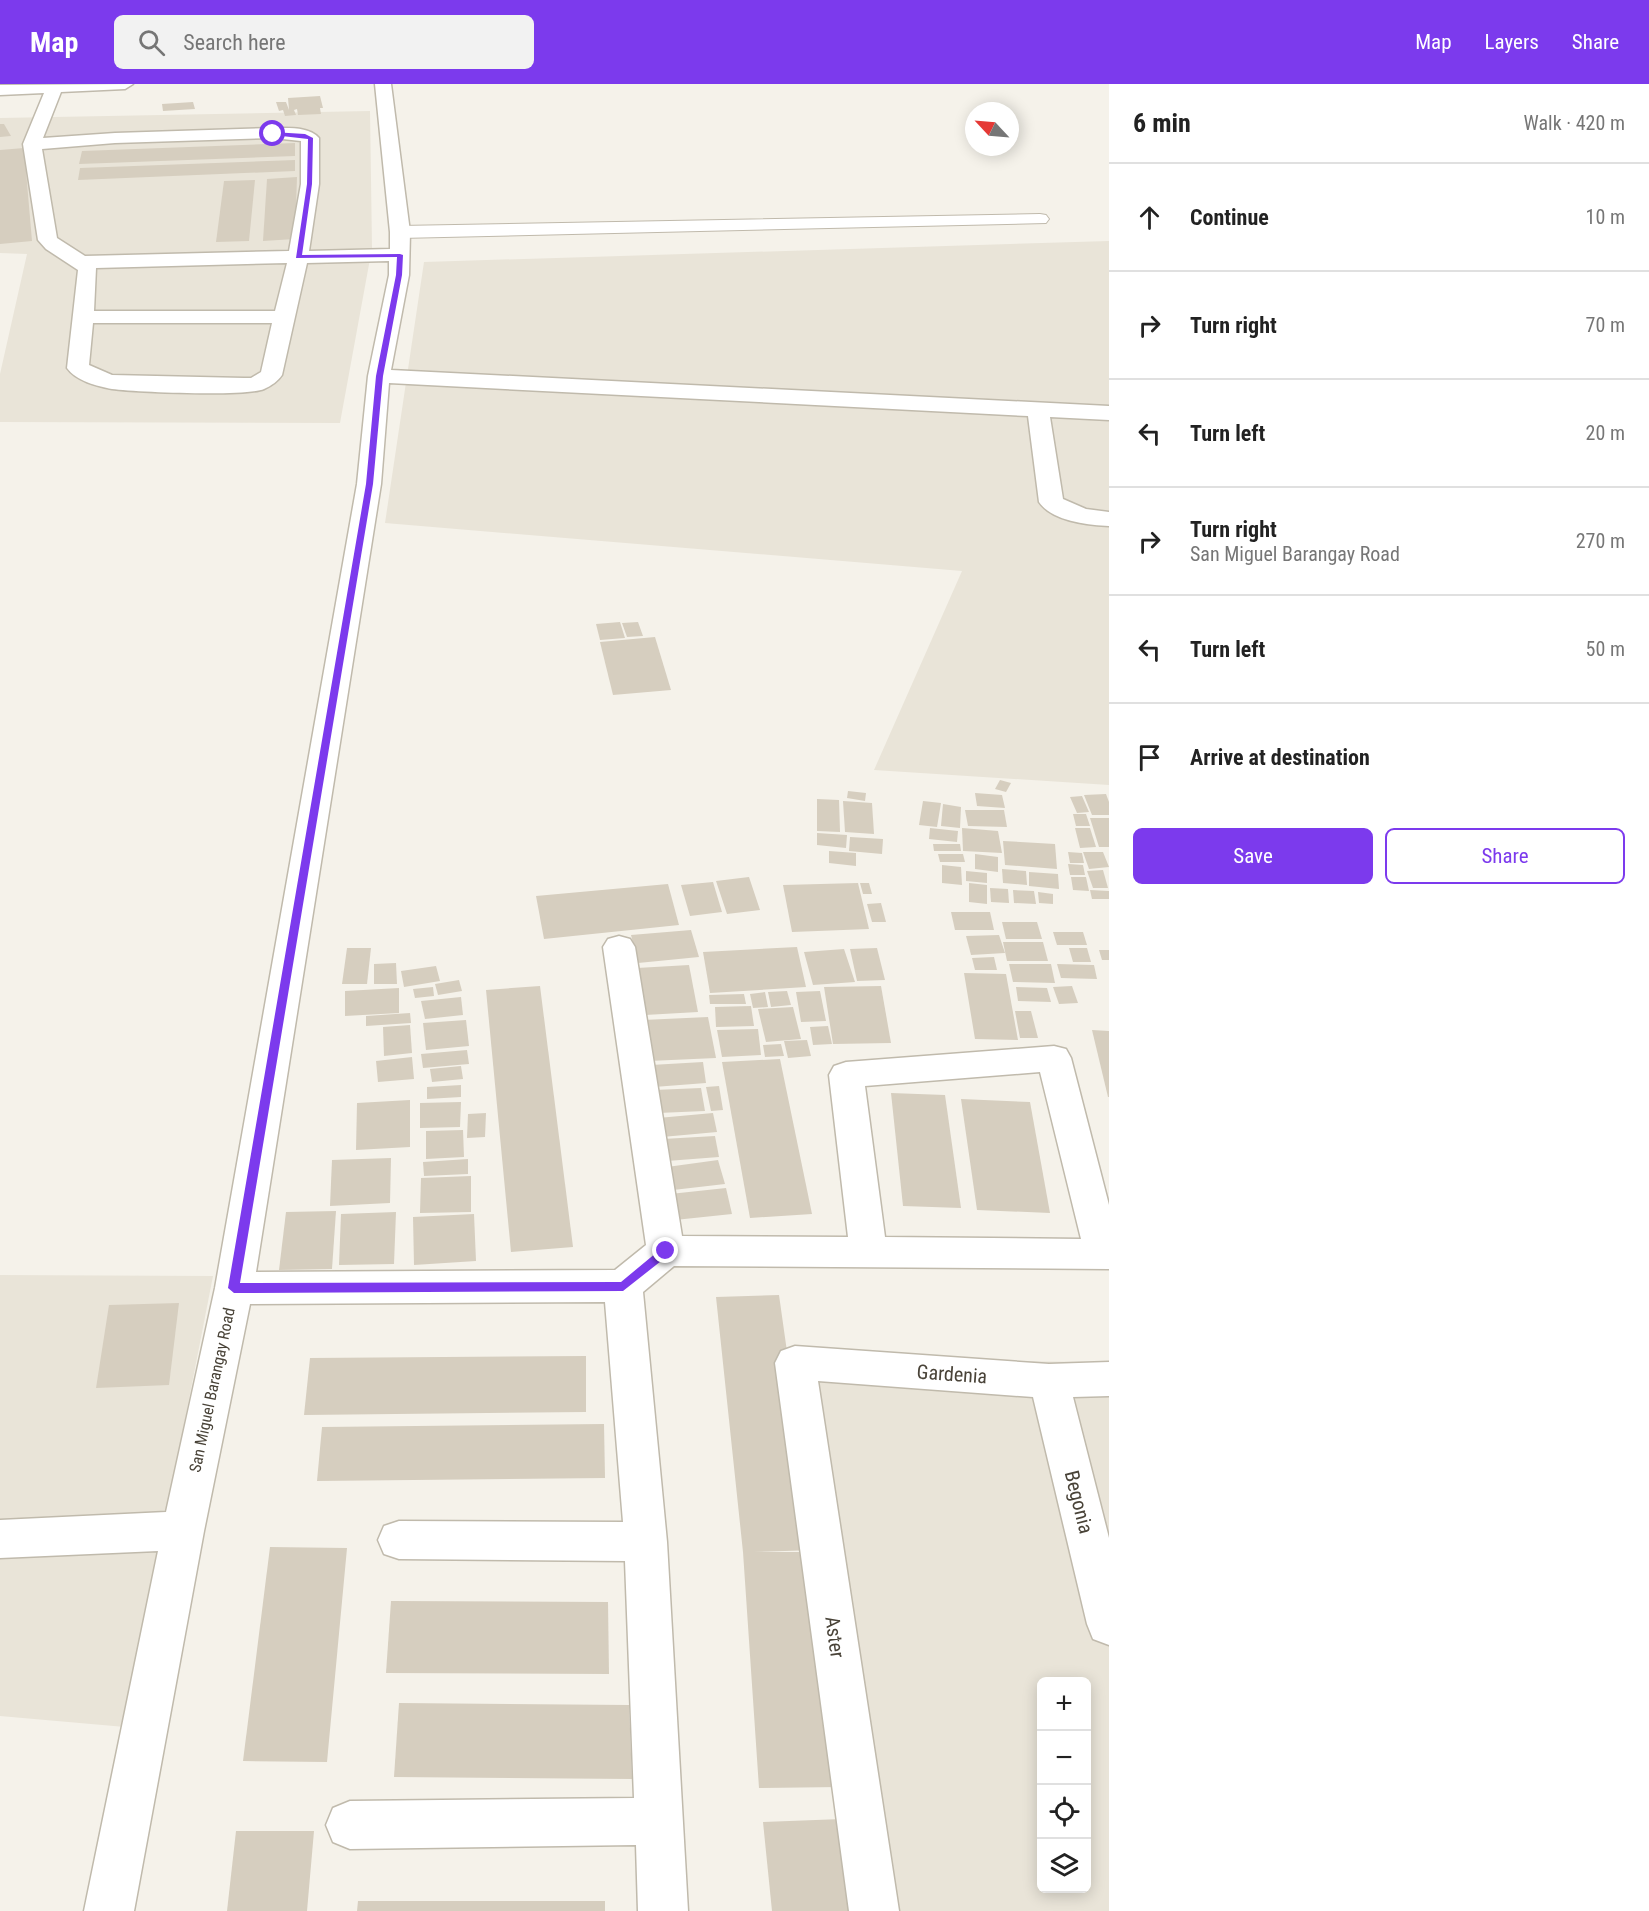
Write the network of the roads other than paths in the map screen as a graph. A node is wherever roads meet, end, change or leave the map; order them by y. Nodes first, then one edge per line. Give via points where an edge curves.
1 (125, 84) edge
2 (383, 84) edge
3 (54, 87) junction
4 (0, 90) edge
5 (32, 144) junction
6 (1040, 219) dead end
7 (400, 244) junction
8 (298, 256) junction
9 (83, 262) junction
10 (82, 317) junction
11 (285, 317) junction
12 (380, 376) junction
13 (1038, 409) junction
14 (1109, 413) edge
15 (1109, 519) edge
16 (619, 947) dead end
17 (666, 1251) junction
18 (869, 1254) junction
19 (1106, 1254) edge
20 (623, 1286) junction
21 (234, 1288) junction
22 (795, 1363) joint
23 (1109, 1378) edge
24 (1049, 1381) junction
25 (183, 1531) junction
26 (0, 1539) edge
27 (399, 1540) dead end
28 (646, 1542) junction
29 (1109, 1624) edge
30 (660, 1821) junction
31 (350, 1825) dead end
32 (109, 1911) edge
33 (663, 1911) edge
34 (874, 1911) edge

1 - 3 street
2 - 7 street, San Miguel Barangay Road
3 - 4 street
3 - 5 street
5 - 8 street via 115,138 305,135 310,138 310,184
5 - 9 street via 48,240 57,250
6 - 7 lane
7 - 8 street
7 - 12 street, San Miguel Barangay Road via 399,275
8 - 9 street
8 - 11 street
9 - 10 street via 88,270
10 - 11 street
10 - 11 street via 78,368 96,378 112,382 244,385 256,384 271,375
12 - 13 street
12 - 21 street, San Miguel Barangay Road via 369,484
13 - 14 street
13 - 15 street via 1051,502 1065,511
16 - 17 street
17 - 18 street
17 - 20 street
18 - 19 street
18 - 19 street via 846,1075 1054,1058
20 - 21 street
20 - 28 street
21 - 25 street, San Miguel Barangay Road
22 - 24 street, Gardenia
22 - 34 street, Aster
23 - 24 street, Gardenia
24 - 29 street, Begonia
25 - 26 street
25 - 32 street, San Miguel Barangay Road
27 - 28 street
28 - 30 street
30 - 31 street
30 - 33 street

